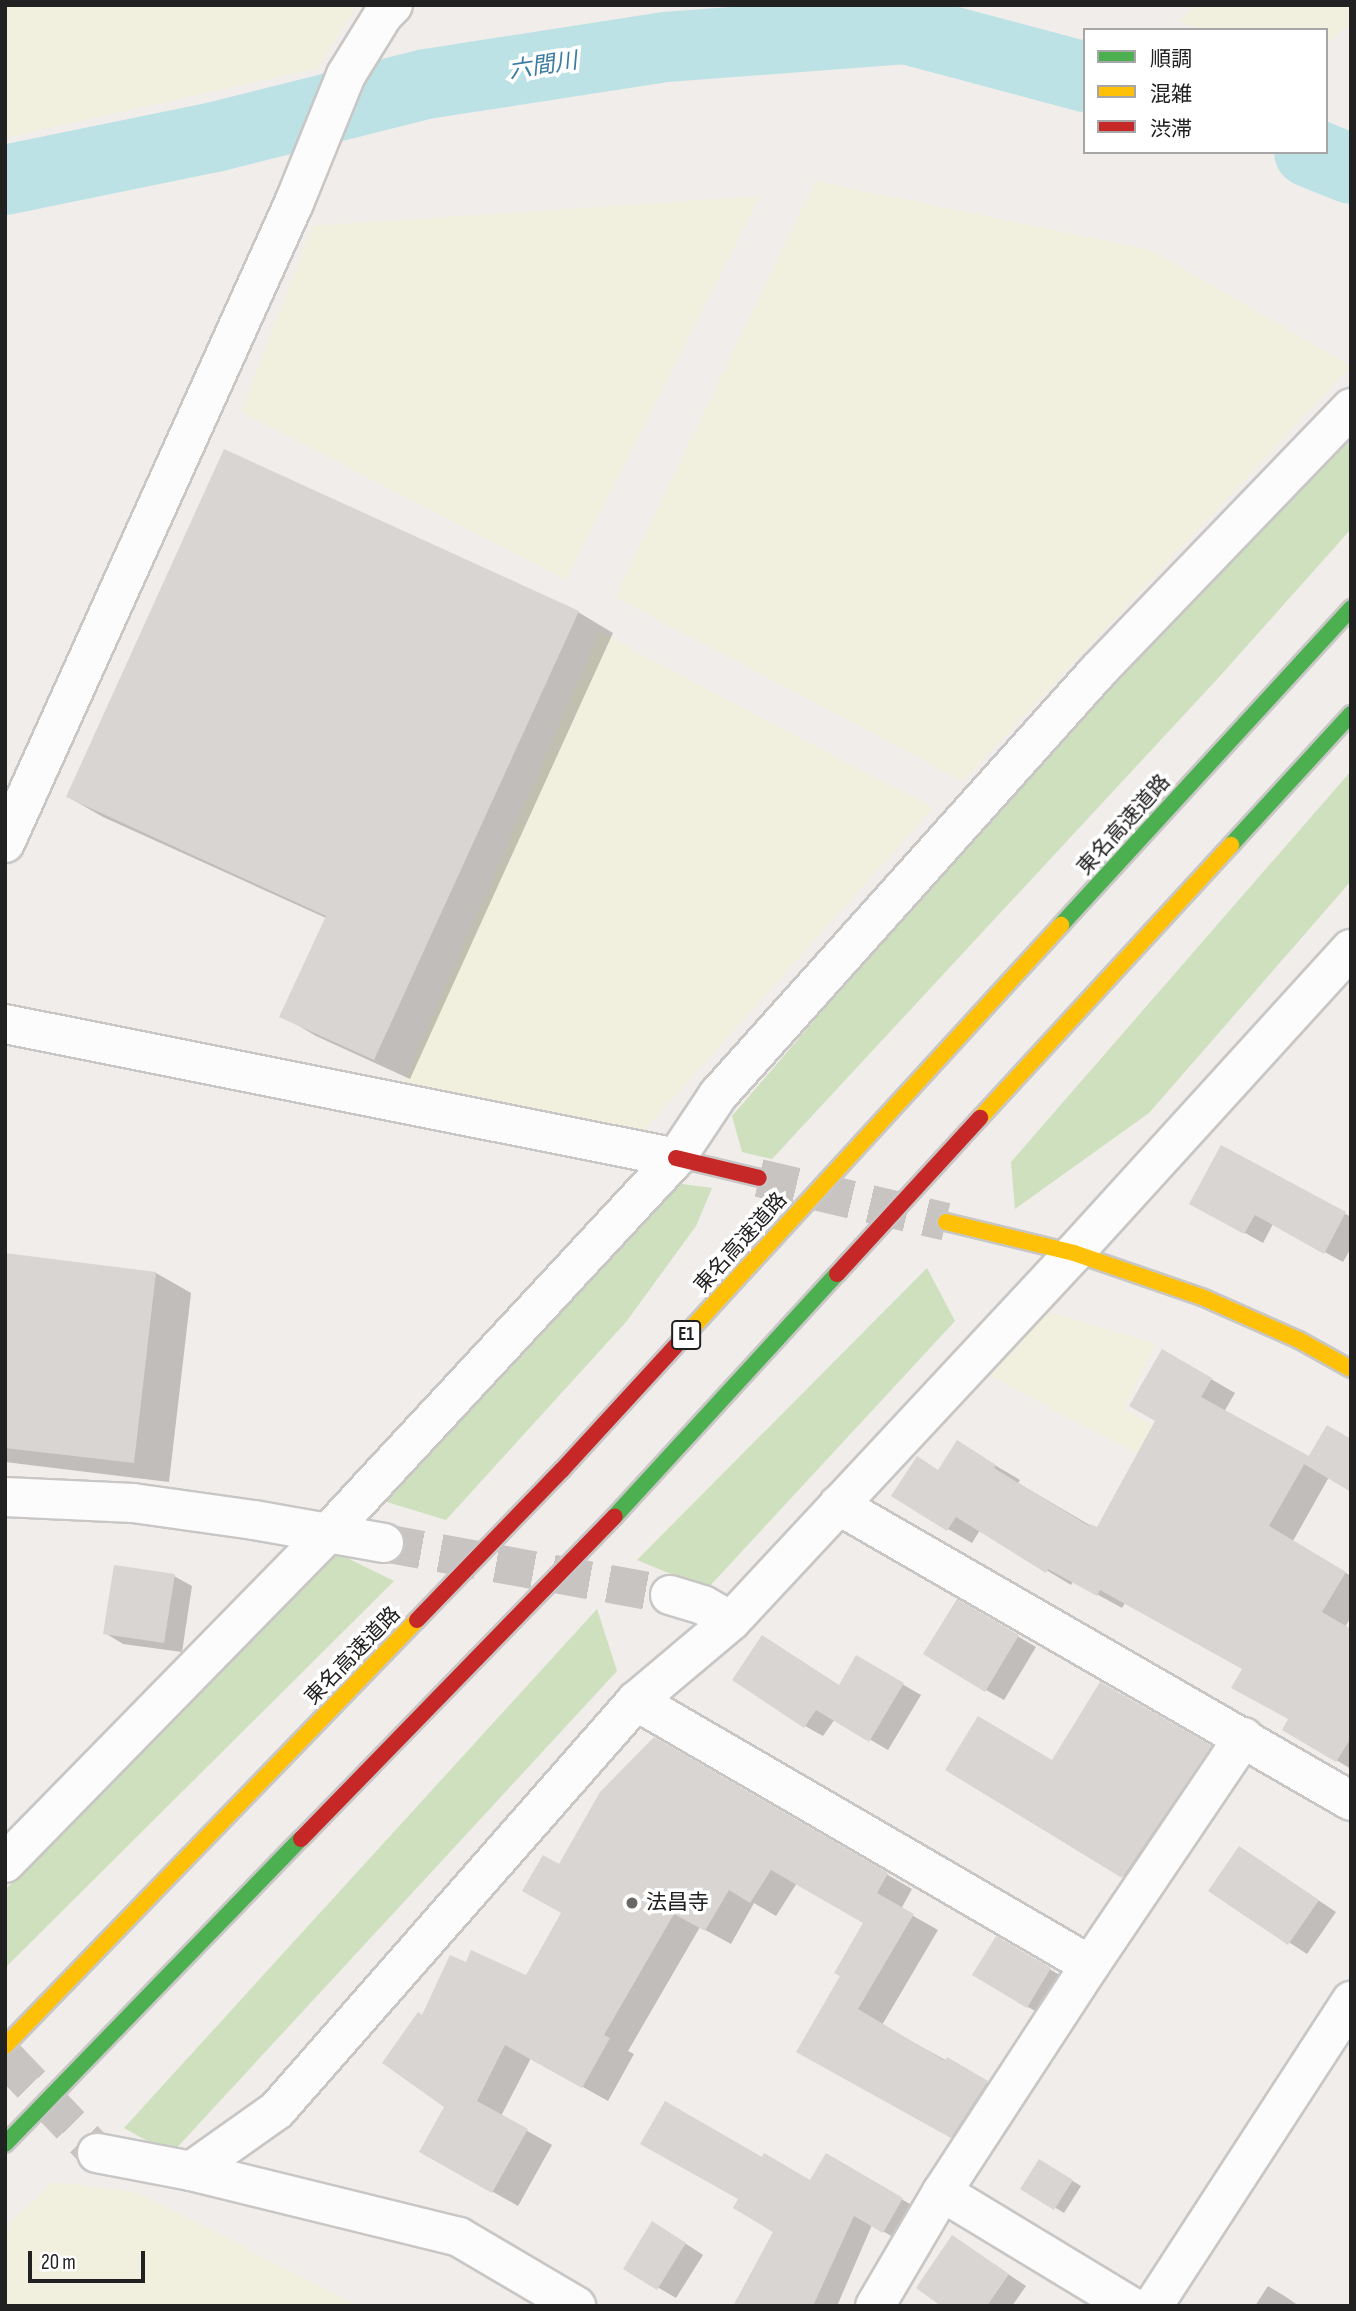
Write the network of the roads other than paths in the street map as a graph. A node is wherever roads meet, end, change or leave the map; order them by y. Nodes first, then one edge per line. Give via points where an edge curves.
1 (393, 5) edge
2 (1351, 408) edge
3 (1351, 608) edge
4 (1351, 714) edge
5 (5, 843) edge
6 (1351, 950) edge
7 (5, 1024) edge
8 (676, 1158) junction
9 (759, 1178) tunnel mouth
10 (946, 1222) tunnel mouth
11 (1074, 1253) junction
12 (1351, 1369) edge
13 (5, 1497) edge
14 (838, 1504) junction
15 (328, 1533) junction
16 (384, 1543) tunnel mouth
17 (670, 1595) tunnel mouth
18 (731, 1621) junction
19 (636, 1701) junction
20 (1244, 1737) junction
21 (1351, 1801) edge
22 (5, 1863) edge
23 (1090, 1965) junction
24 (1351, 2001) edge
25 (5, 2046) edge
26 (5, 2144) edge
27 (97, 2153) tunnel mouth
28 (191, 2171) junction
29 (942, 2192) junction
30 (576, 2306) edge
31 (875, 2306) edge
32 (1130, 2306) edge
33 (1153, 2306) edge

1 - 5 street via 346,75 294,203
2 - 8 street via 1098,671 718,1095
3 - 25 main road, 東名高速道路 / E1 via 562,1470
4 - 26 main road via 604,1528
6 - 11 street
7 - 8 street
8 - 9 main road
8 - 15 street
10 - 11 main road
11 - 12 main road via 1202,1297
11 - 14 street
13 - 15 street via 133,1503
14 - 18 street
14 - 20 street
15 - 16 street
15 - 22 street
17 - 18 street via 703,1605
18 - 19 street
19 - 23 street
19 - 28 street via 277,2110
20 - 21 street
20 - 23 street
23 - 29 street
24 - 33 street
27 - 28 street
28 - 30 street via 459,2237
29 - 31 street
29 - 32 street

